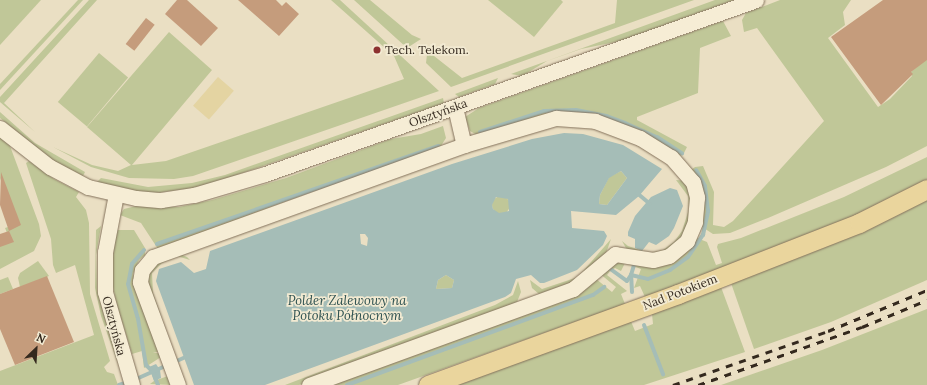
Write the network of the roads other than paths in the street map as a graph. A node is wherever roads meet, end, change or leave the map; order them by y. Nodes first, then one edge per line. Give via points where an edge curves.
1 (756, 0) edge
2 (455, 107) junction
3 (0, 128) edge
4 (464, 144) junction
5 (927, 189) edge
6 (116, 194) junction
7 (129, 379) edge
8 (177, 381) edge
9 (309, 385) edge
10 (428, 385) edge

1 - 2 street, Olsztyńska
2 - 4 street
2 - 6 street, Olsztyńska via 265,174 194,195 161,200
3 - 6 street, Olsztyńska via 44,163 70,179 88,187
4 - 8 street via 153,257 142,270 140,282
4 - 9 street via 556,118 580,118 611,126 660,150 689,176 697,197 692,230 679,249 660,260 615,254 573,289
5 - 10 main road, Nad Potokiem via 859,223
6 - 7 street, Olsztyńska via 105,252 105,292

